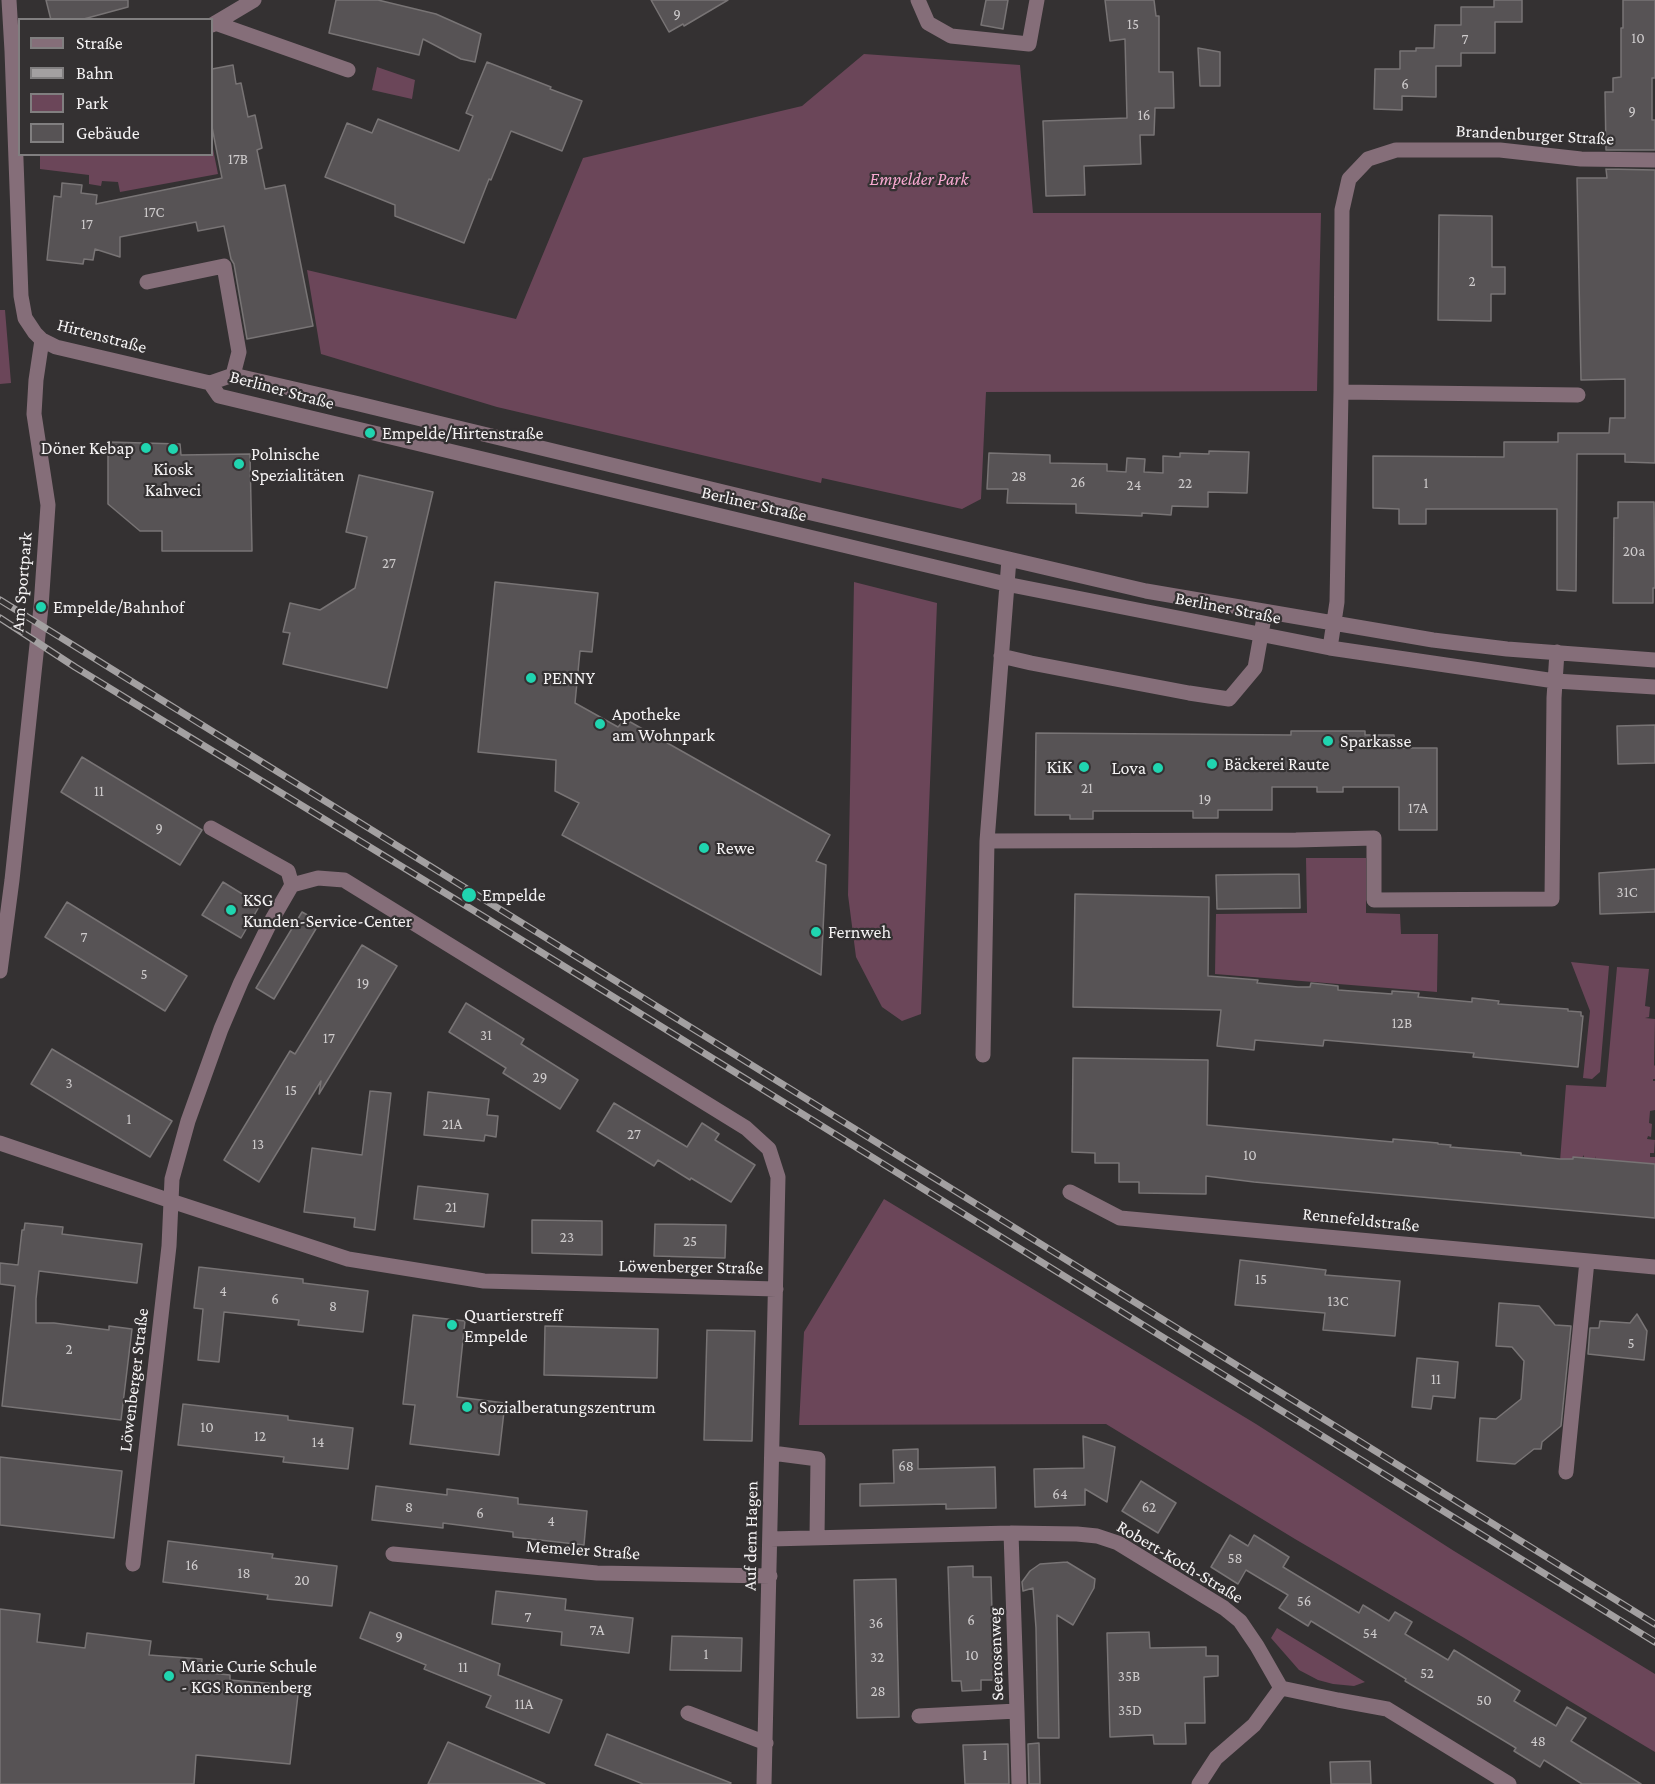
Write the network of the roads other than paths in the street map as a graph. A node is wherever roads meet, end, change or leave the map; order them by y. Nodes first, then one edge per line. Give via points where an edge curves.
1 (9, 0) edge
2 (254, 0) edge
3 (918, 0) edge
4 (1037, 0) edge
5 (213, 24) edge
6 (16, 51) edge
7 (348, 70) dead end
8 (18, 149) edge
9 (18, 156) edge
10 (1655, 160) edge
11 (147, 282) dead end
12 (42, 340) junction
13 (233, 375) junction
14 (210, 382) junction
15 (1341, 392) junction
16 (1578, 395) dead end
17 (1009, 559) junction
18 (1006, 584) junction
19 (1265, 612) junction
20 (1334, 624) junction
21 (1261, 635) junction
22 (1330, 648) junction
23 (1557, 652) junction
24 (1001, 656) junction
25 (1655, 660) edge
26 (1555, 681) junction
27 (1655, 687) edge
28 (212, 828) dead end
29 (987, 840) junction
30 (292, 885) junction
31 (0, 971) edge
32 (983, 1055) dead end
33 (0, 1143) edge
34 (1070, 1192) dead end
35 (171, 1201) junction
36 (1587, 1261) junction
37 (1655, 1267) edge
38 (776, 1289) junction
39 (772, 1453) junction
40 (1566, 1472) dead end
41 (1011, 1533) junction
42 (817, 1538) junction
43 (770, 1539) junction
44 (393, 1554) dead end
45 (133, 1564) dead end
46 (770, 1576) junction
47 (1281, 1688) junction
48 (1017, 1711) junction
49 (688, 1713) dead end
50 (919, 1716) dead end
51 (766, 1743) junction
52 (764, 1784) edge
53 (1019, 1784) edge
54 (1199, 1784) edge
55 (1509, 1784) edge

1 - 6 street, Hirtenstraße
2 - 5 street
3 - 4 street via 928,23 951,36 1029,44
5 - 7 street
6 - 8 street, Hirtenstraße
9 - 12 street, Hirtenstraße via 21,296 25,318
10 - 15 street, Brandenburger Straße via 1581,159 1500,150 1396,150 1368,159 1349,178 1342,210
11 - 13 street via 224,266 239,352
12 - 14 street, Hirtenstraße via 56,347
12 - 31 street, Am Sportpark via 34,414 48,505 42,596
13 - 14 street, Berliner Straße
13 - 17 street, Berliner Straße
14 - 18 street, Berliner Straße via 219,396
15 - 16 street
15 - 20 street, Brandenburger Straße
17 - 18 street
17 - 19 street, Berliner Straße via 1146,591
18 - 21 street, Berliner Straße
18 - 24 street
19 - 20 street, Berliner Straße
19 - 21 street
20 - 22 street, Brandenburger Straße
20 - 23 street, Berliner Straße via 1433,640
21 - 22 street, Berliner Straße
21 - 24 street via 1255,668 1229,699
22 - 26 street, Berliner Straße
23 - 25 street, Berliner Straße
23 - 26 street
24 - 29 street
26 - 27 street, Berliner Straße
26 - 29 street via 1552,898 1374,900 1374,838
28 - 30 street via 288,871
29 - 32 street
30 - 35 street, Löwenberger Straße via 221,1029 178,1157
30 - 38 street, Löwenberger Straße via 318,878 344,880 746,1128 769,1149 778,1177
33 - 35 street, Löwenberger Straße
34 - 36 street, Rennefeldstraße via 1120,1218
35 - 38 street, Löwenberger Straße via 348,1259 484,1281
35 - 45 street, Löwenberger Straße
36 - 37 street, Rennefeldstraße
36 - 40 street
38 - 39 street, Auf dem Hagen
39 - 42 street via 818,1459
39 - 43 street, Auf dem Hagen
41 - 42 street, Robert-Koch-Straße
41 - 47 street, Robert-Koch-Straße via 1077,1534 1118,1543 1240,1621
41 - 48 street, Seerosenweg
42 - 43 street, Robert-Koch-Straße
43 - 46 street, Auf dem Hagen
44 - 46 street, Memeler Straße via 597,1573
46 - 51 street, Auf dem Hagen
47 - 54 street via 1254,1725 1216,1758
47 - 55 street via 1387,1709
48 - 50 street, Seerosenweg
48 - 53 street
49 - 51 street
51 - 52 street, Auf dem Hagen

